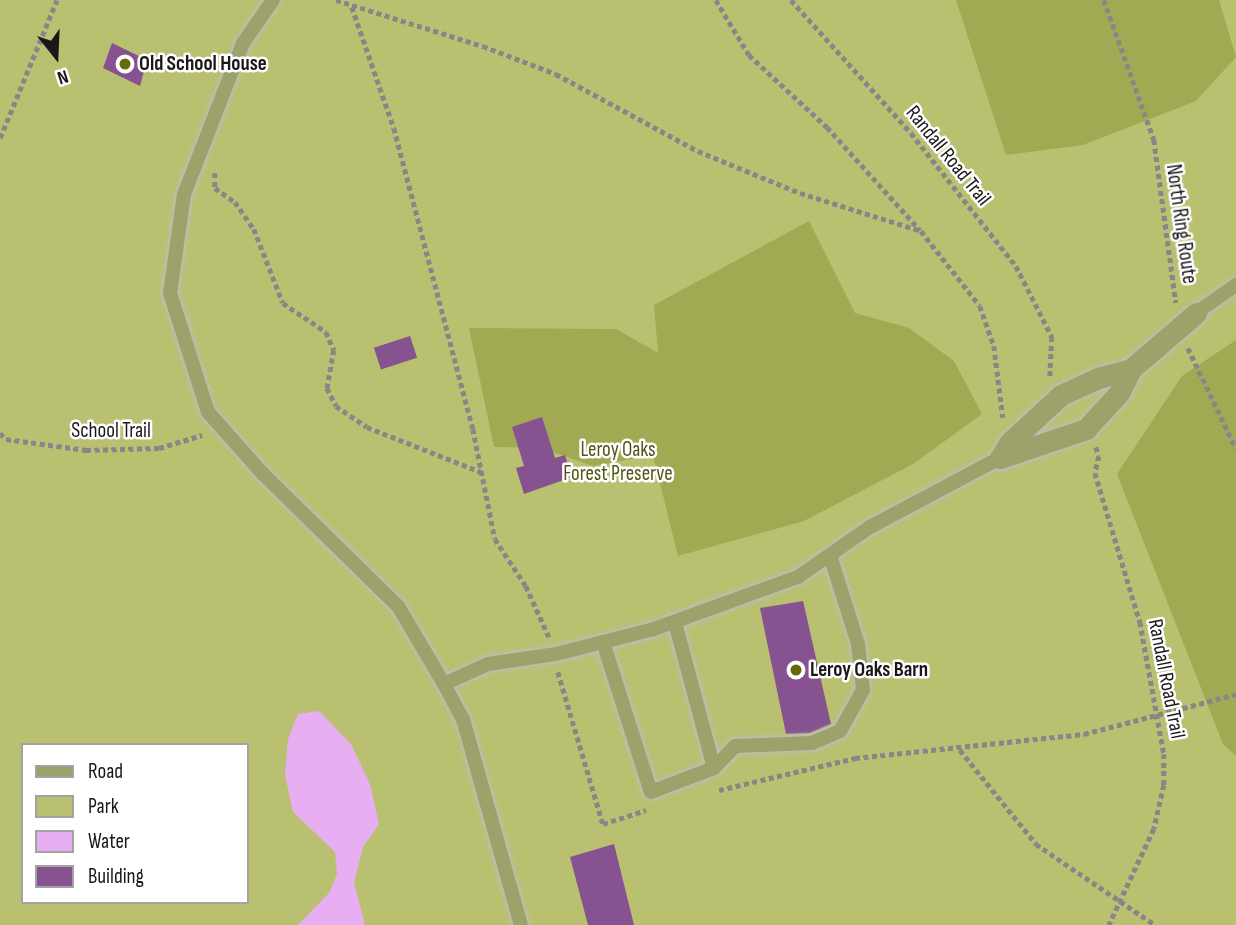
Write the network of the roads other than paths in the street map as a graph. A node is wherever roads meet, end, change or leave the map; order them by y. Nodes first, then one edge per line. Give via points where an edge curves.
1 (272, 0) edge
2 (1236, 285) edge
3 (1196, 313) joint
4 (1131, 369) junction
5 (1005, 450) junction
6 (830, 555) junction
7 (675, 622) junction
8 (603, 642) junction
9 (444, 684) junction
10 (714, 768) junction
11 (521, 925) edge

1 - 9 lane via 243,43 184,194 170,293 208,411 343,557 398,606
2 - 3 lane
3 - 4 street
4 - 5 street via 1061,396
4 - 5 street via 1119,393 1086,429
5 - 6 lane
6 - 7 lane via 798,577
6 - 10 lane via 858,644 863,690 839,731 812,743 735,746
7 - 8 lane
7 - 10 lane
8 - 9 lane via 488,664
8 - 10 lane via 651,792
9 - 11 lane via 463,719

